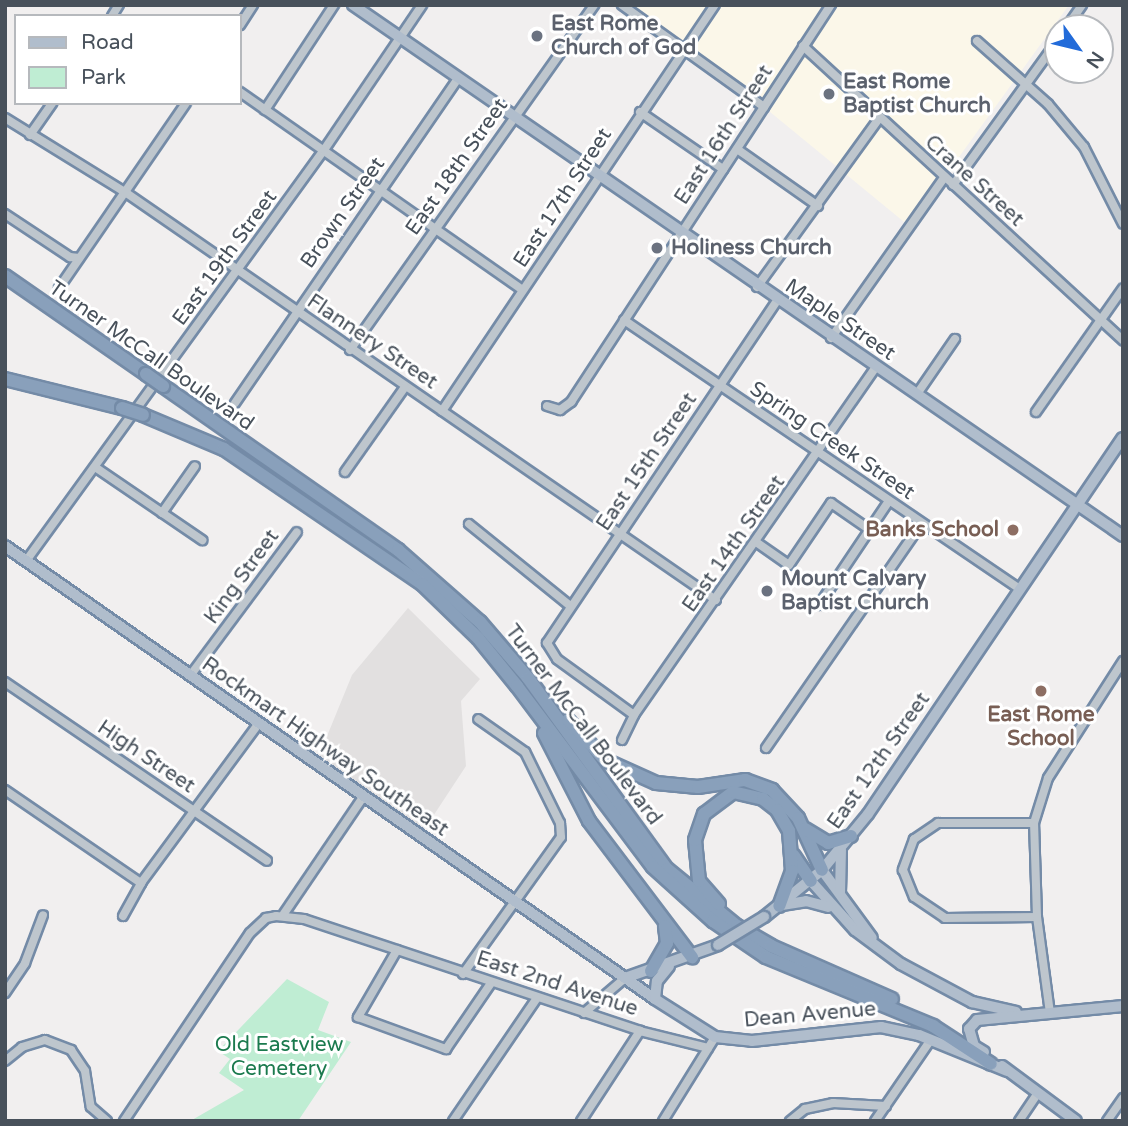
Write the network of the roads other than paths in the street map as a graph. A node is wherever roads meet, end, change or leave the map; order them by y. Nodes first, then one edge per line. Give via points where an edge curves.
1 (253, 5) edge
2 (334, 5) edge
3 (353, 5) edge
4 (422, 5) edge
5 (594, 5) edge
6 (622, 5) edge
7 (715, 5) edge
8 (831, 5) edge
9 (242, 22) edge
10 (400, 37) junction
11 (977, 41) dead end
12 (803, 46) junction
13 (682, 52) junction
14 (1044, 60) edge
15 (458, 78) junction
16 (1025, 86) junction
17 (242, 93) edge
18 (51, 105) edge
19 (185, 105) edge
20 (764, 107) junction
21 (265, 110) junction
22 (640, 112) junction
23 (515, 117) junction
24 (880, 117) junction
25 (5, 118) edge
26 (30, 135) junction
27 (737, 149) junction
28 (324, 150) junction
29 (723, 169) junction
30 (599, 175) junction
31 (944, 178) junction
32 (953, 186) junction
33 (380, 190) junction
34 (125, 192) junction
35 (818, 206) junction
36 (5, 214) edge
37 (1123, 224) edge
38 (436, 228) junction
39 (680, 235) junction
40 (79, 258) junction
41 (236, 272) junction
42 (5, 276) edge
43 (757, 287) junction
44 (59, 288) dead end
45 (1123, 288) edge
46 (5, 289) edge
47 (523, 290) junction
48 (777, 301) junction
49 (296, 312) junction
50 (1100, 319) junction
51 (624, 320) junction
52 (85, 333) junction
53 (831, 338) junction
54 (955, 339) dead end
55 (1123, 340) edge
56 (350, 350) junction
57 (875, 368) junction
58 (5, 379) edge
59 (5, 384) edge
60 (720, 386) junction
61 (30, 387) junction
62 (405, 387) junction
63 (917, 394) junction
64 (235, 403) dead end
65 (547, 406) dead end
66 (442, 411) junction
67 (1035, 412) dead end
68 (1123, 438) edge
69 (818, 453) junction
70 (195, 466) dead end
71 (95, 467) junction
72 (345, 472) dead end
73 (889, 502) junction
74 (1077, 503) junction
75 (162, 513) junction
76 (469, 524) dead end
77 (921, 524) junction
78 (870, 530) junction
79 (297, 532) dead end
80 (618, 536) junction
81 (1123, 536) edge
82 (202, 540) dead end
83 (756, 542) junction
84 (5, 546) edge
85 (26, 561) junction
86 (1020, 589) junction
87 (716, 600) junction
88 (569, 605) junction
89 (819, 605) dead end
90 (1122, 663) edge
91 (191, 676) junction
92 (528, 678) junction
93 (5, 682) edge
94 (534, 710) junction
95 (634, 715) junction
96 (478, 719) dead end
97 (259, 723) junction
98 (622, 740) dead end
99 (766, 748) dead end
100 (5, 790) edge
101 (363, 796) junction
102 (197, 812) junction
103 (1034, 823) junction
104 (802, 827) junction
105 (851, 836) junction
106 (842, 848) junction
107 (794, 856) junction
108 (267, 861) dead end
109 (822, 870) junction
110 (811, 881) junction
111 (141, 883) junction
112 (840, 896) junction
113 (514, 902) junction
114 (779, 906) junction
115 (831, 908) junction
116 (43, 915) dead end
117 (283, 915) junction
118 (123, 916) dead end
119 (1037, 917) junction
120 (665, 926) junction
121 (737, 926) junction
122 (878, 946) junction
123 (397, 950) junction
124 (692, 957) junction
125 (671, 964) junction
126 (651, 971) junction
127 (463, 974) junction
128 (625, 978) junction
129 (491, 983) junction
130 (5, 993) edge
131 (537, 998) junction
132 (655, 999) junction
133 (1123, 1006) edge
134 (584, 1013) junction
135 (1050, 1013) junction
136 (1025, 1014) junction
137 (640, 1031) junction
138 (715, 1037) junction
139 (930, 1041) junction
140 (974, 1046) junction
141 (708, 1048) junction
142 (5, 1061) edge
143 (991, 1064) junction
144 (1007, 1071) junction
145 (1037, 1094) junction
146 (1123, 1098) edge
147 (886, 1106) junction
148 (107, 1121) edge
149 (124, 1121) edge
150 (453, 1121) edge
151 (581, 1121) edge
152 (663, 1121) edge
153 (790, 1121) edge
154 (875, 1121) edge
155 (1018, 1121) edge
156 (1076, 1121) edge
157 (1107, 1121) edge

1 - 9 street
2 - 21 street
3 - 10 main road, Maple Street
4 - 10 street, East 19th Street
5 - 23 street, East 18th Street
6 - 13 street
7 - 13 street, East 17th Street
8 - 12 street, East 16th Street
10 - 15 main road, Maple Street
10 - 28 street, East 19th Street
11 - 16 street
12 - 20 street, East 16th Street
12 - 24 street, Crane Street
13 - 20 street
13 - 22 street, East 17th Street
14 - 16 street
15 - 23 main road, Maple Street
15 - 33 street, Brown Street
16 - 32 street
16 - 37 street via 1048,104 1084,147
17 - 21 street
18 - 26 street
19 - 34 street
20 - 27 street, East 16th Street
21 - 28 street
22 - 29 street
22 - 30 street, East 17th Street
23 - 30 main road, Maple Street
23 - 38 street, East 18th Street
24 - 31 street, Crane Street
24 - 35 street
25 - 26 street, Flannery Street
26 - 34 street, Flannery Street
27 - 29 street, East 16th Street
27 - 35 street
28 - 33 street
28 - 41 street, East 19th Street
29 - 39 street, East 16th Street
30 - 39 main road, Maple Street
30 - 47 street, East 17th Street
31 - 32 street, Crane Street
31 - 53 street
32 - 50 street, Crane Street
33 - 38 street
33 - 49 street, Brown Street
34 - 40 street
34 - 41 street, Flannery Street
35 - 43 street
36 - 40 street via 70,257
38 - 47 street
38 - 56 street, East 18th Street
39 - 43 main road, Maple Street
39 - 51 street, East 16th Street
40 - 44 street
41 - 49 street, Flannery Street
41 - 71 street, East 19th Street
42 - 52 highway, Turner McCall Boulevard
43 - 48 main road, Maple Street
45 - 50 street
46 - 52 highway
47 - 66 street, East 17th Street
48 - 53 main road, Maple Street
48 - 60 street, East 15th Street
49 - 56 street, Flannery Street
49 - 64 street, Brown Street
50 - 55 street, Crane Street
50 - 67 street
51 - 60 street, Spring Creek Street
51 - 65 street, East 16th Street via 566,407
52 - 92 highway, Turner McCall Boulevard, bridge via 398,550 480,622
53 - 57 main road, Maple Street
54 - 63 street
56 - 62 street, Flannery Street
57 - 63 main road, Maple Street
57 - 69 street, East 14th Street
58 - 61 highway, Turner McCall Boulevard
59 - 61 highway
60 - 69 street, Spring Creek Street
60 - 80 street, East 15th Street
61 - 94 highway, Turner McCall Boulevard, bridge via 122,408 224,449 422,584 478,638
62 - 66 street, Flannery Street
62 - 72 street
63 - 74 main road, Maple Street
66 - 80 street, Flannery Street
68 - 74 main road, East 12th Street
69 - 73 street, Spring Creek Street
69 - 83 street, East 14th Street
70 - 75 street
71 - 75 street
71 - 85 street, East 19th Street
73 - 77 street, Spring Creek Street
73 - 78 street
74 - 81 main road, Maple Street
74 - 86 main road, East 12th Street
75 - 82 street
76 - 88 street
77 - 86 street, Spring Creek Street
77 - 99 street
78 - 83 street via 831,503 789,565
78 - 89 street
79 - 91 street, King Street
80 - 87 street, Flannery Street
80 - 88 street, East 15th Street
83 - 87 street, East 14th Street
84 - 85 main road, Rockmart Highway Southeast
85 - 91 main road, Rockmart Highway Southeast
86 - 105 main road, East 12th Street
87 - 95 street, East 14th Street
88 - 95 street, East 15th Street via 547,643 557,659
90 - 103 street via 1048,778
91 - 97 main road, Rockmart Highway Southeast
92 - 104 highway via 605,760 672,787 753,782 785,801
92 - 121 highway, Turner McCall Boulevard via 667,869
93 - 102 street, High Street
94 - 120 highway via 574,797
94 - 143 highway, Turner McCall Boulevard via 653,867 713,921 766,957 933,1026
95 - 98 street, East 14th Street
96 - 113 street via 519,745 560,823 560,840
97 - 101 main road, Rockmart Highway Southeast
97 - 102 street
100 - 111 street
101 - 113 main road, Rockmart Highway Southeast
101 - 117 street
102 - 108 street, High Street
102 - 111 street
103 - 119 street
103 - 119 street via 938,823 914,839 903,870 914,897 945,918
104 - 105 highway via 828,843
104 - 109 highway
105 - 106 main road, East 12th Street
106 - 109 main road, East 12th Street
106 - 112 main road
107 - 110 highway
107 - 114 highway
107 - 121 highway via 789,831 777,810 763,799 733,792 704,814 696,833 694,866 699,881
109 - 110 main road, East 12th Street
109 - 112 main road
110 - 114 main road, East 12th Street
110 - 115 main road
111 - 118 street
112 - 122 main road
113 - 127 street
113 - 128 main road, Rockmart Highway Southeast
114 - 115 main road via 806,901
114 - 124 main road, East 12th Street, bridge
115 - 122 main road
116 - 130 street via 25,962
117 - 123 street, East 2nd Avenue
117 - 149 street via 266,918 250,933
119 - 135 street
120 - 124 highway
120 - 126 highway via 667,943
121 - 140 highway, Turner McCall Boulevard via 771,946 932,1017
122 - 136 main road via 954,994
123 - 127 street, East 2nd Avenue
123 - 129 street via 358,1017 446,1049
124 - 125 main road, East 12th Street
125 - 126 main road, East 12th Street
125 - 132 main road via 657,981
126 - 128 main road, East 12th Street
127 - 129 street, East 2nd Avenue
128 - 132 main road, Dean Avenue
128 - 134 street, East 12th Street
129 - 131 street, East 2nd Avenue
131 - 134 street, East 2nd Avenue
131 - 150 street
132 - 138 main road, Dean Avenue
133 - 135 main road
134 - 137 street, East 2nd Avenue
135 - 136 main road
136 - 140 main road via 972,1023 969,1029
137 - 141 street, East 2nd Avenue
137 - 151 street
138 - 139 main road, Dean Avenue via 751,1041 881,1027
138 - 141 street
139 - 143 main road, Dean Avenue
139 - 147 street
140 - 144 main road, Turner McCall Boulevard
141 - 152 street
142 - 148 street via 22,1047 45,1040 71,1050 85,1072 91,1107
143 - 144 main road, Turner McCall Boulevard
144 - 145 main road, Turner McCall Boulevard
145 - 155 street
145 - 156 main road, Turner McCall Boulevard
146 - 157 street
147 - 153 street via 834,1103 805,1109
147 - 154 street

